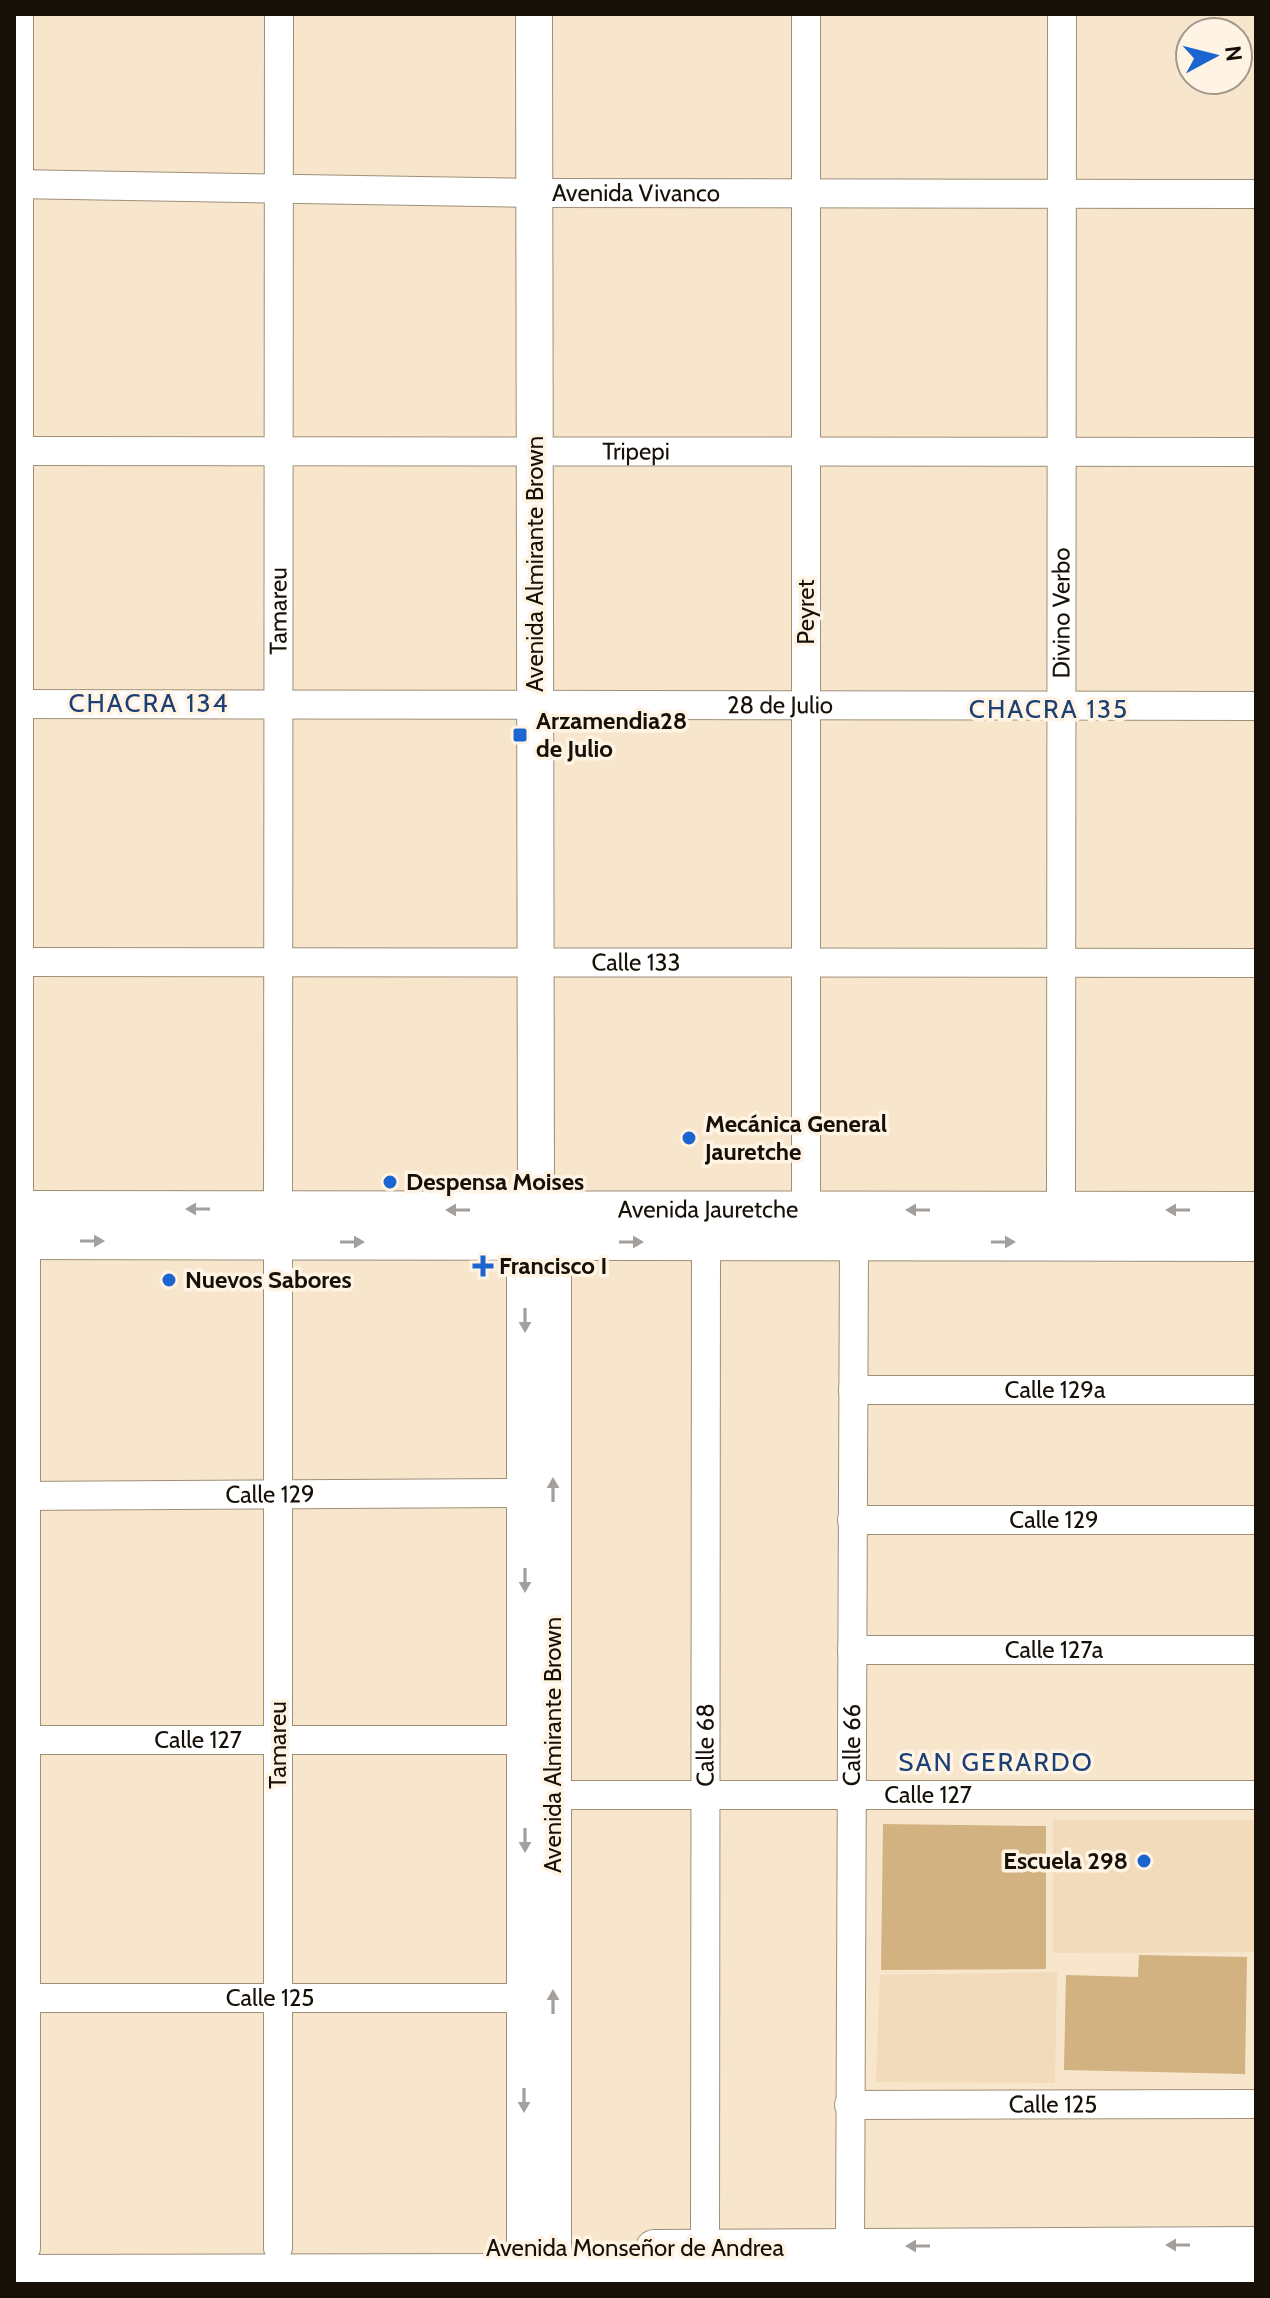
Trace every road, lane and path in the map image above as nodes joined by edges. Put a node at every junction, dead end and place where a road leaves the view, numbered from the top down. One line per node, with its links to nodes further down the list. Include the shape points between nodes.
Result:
1 (19, 14): 6 (street)
2 (279, 14): 7 (street, Tamareu)
3 (534, 14): 8 (main road, Avenida Almirante Brown)
4 (806, 14): 9 (street, Peyret)
5 (1062, 14): 10 (street, Divino Verbo)
6 (17, 184): 7 (street, Avenida Vivanco); 12 (street)
7 (279, 190): 8 (street, Avenida Vivanco); 13 (street, Tamareu)
8 (535, 193): 9 (street, Avenida Vivanco); 14 (main road, Avenida Almirante Brown)
9 (806, 193): 10 (street, Avenida Vivanco); 15 (street, Peyret)
10 (1062, 193): 11 (street, Avenida Vivanco); 16 (street, Divino Verbo)
11 (1256, 194)
12 (16, 451): 13 (street, Tripepi); 18 (street)
13 (277, 451): 14 (street, Tripepi); 19 (street, Tamareu)
14 (535, 452): 15 (street, Tripepi); 20 (main road, Avenida Almirante Brown)
15 (805, 452): 16 (street, Tripepi); 21 (street, Peyret)
16 (1061, 452): 17 (street, Tripepi); 22 (street, Divino Verbo)
17 (1256, 452)
18 (16, 704): 19 (street, 28 de Julio); 24 (street)
19 (279, 705): 20 (street, 28 de Julio); 25 (street, Tamareu)
20 (535, 705): 21 (street, 28 de Julio); 26 (main road, Avenida Almirante Brown)
21 (807, 705): 22 (street, 28 de Julio); 27 (street, Peyret)
22 (1061, 705): 23 (street, 28 de Julio); 28 (street, Divino Verbo)
23 (1256, 706)
24 (16, 962): 25 (street, Calle 133); 33 (street)
25 (279, 962): 26 (street, Calle 133); 34 (street, Tamareu)
26 (535, 962): 27 (street, Calle 133); 35 (main road, Avenida Almirante Brown)
27 (806, 963): 28 (street, Calle 133); 30 (street, Peyret)
28 (1061, 963): 29 (street, Calle 133); 32 (street, Divino Verbo)
29 (1256, 963)
30 (806, 1210): 32 (main road, Avenida Jauretche, one-way to 30); 35 (main road, Avenida Jauretche)
31 (1256, 1210): 32 (main road, Avenida Jauretche, one-way to 32)
32 (1061, 1211)
33 (18, 1225): 34 (main road, Avenida Jauretche); 43 (street)
34 (278, 1226): 35 (main road, Avenida Jauretche); 42 (street, Tamareu)
35 (538, 1231): 36 (main road, Avenida Jauretche, one-way to 36); 41 (main road, Avenida Almirante Brown, one-way to 41); 51 (main road, Avenida Almirante Brown, one-way to 35)
36 (706, 1242): 37 (main road, Avenida Jauretche); 52 (street, Calle 68)
37 (854, 1242): 38 (main road, Avenida Jauretche, one-way to 38); 39 (street, Calle 66)
38 (1256, 1243)
39 (853, 1390): 40 (street, Calle 129a); 44 (street, Calle 66)
40 (1256, 1390)
41 (525, 1493): 42 (street, Calle 129); 50 (main road, Avenida Almirante Brown, one-way to 50)
42 (278, 1495): 43 (street, Calle 129); 48 (street, Tamareu)
43 (20, 1496): 49 (street)
44 (852, 1520): 45 (street, Calle 129); 46 (street, Calle 66)
45 (1256, 1520)
46 (852, 1650): 47 (street, Calle 127a); 53 (street, Calle 66)
47 (1256, 1650)
48 (278, 1739): 49 (street, Calle 127); 50 (street, Calle 127); 56 (street, Tamareu)
49 (20, 1740): 55 (street)
50 (525, 1740): 57 (main road, Avenida Almirante Brown, one-way to 57)
51 (552, 1795): 52 (street, Calle 127); 65 (main road, Avenida Almirante Brown, one-way to 51)
52 (706, 1795): 53 (street, Calle 127); 61 (street, Calle 68)
53 (852, 1795): 54 (street, Calle 127); 59 (street, Calle 66)
54 (1256, 1795)
55 (20, 1998): 56 (street, Calle 125); 64 (street)
56 (278, 1998): 57 (street, Calle 125); 63 (street, Tamareu)
57 (525, 1998): 65 (main road, Avenida Almirante Brown, one-way to 65)
58 (1256, 2104): 59 (street, Calle 125)
59 (849, 2105): 62 (street, Calle 66)
60 (1256, 2245): 62 (main road, Avenida Monseñor de Andrea, one-way to 62)
61 (705, 2247): 62 (main road, Avenida Monseñor de Andrea); 65 (main road, Avenida Monseñor de Andrea)
62 (850, 2247)
63 (278, 2248): 64 (main road, Avenida Monseñor de Andrea); 65 (main road, Avenida Monseñor de Andrea)
64 (18, 2257): 67 (main road, Avenida Monseñor de Andrea)
65 (539, 2268): 66 (main road, Avenida Monseñor de Andrea); 67 (main road, Avenida Monseñor de Andrea)
66 (1256, 2276)
67 (243, 2278)

